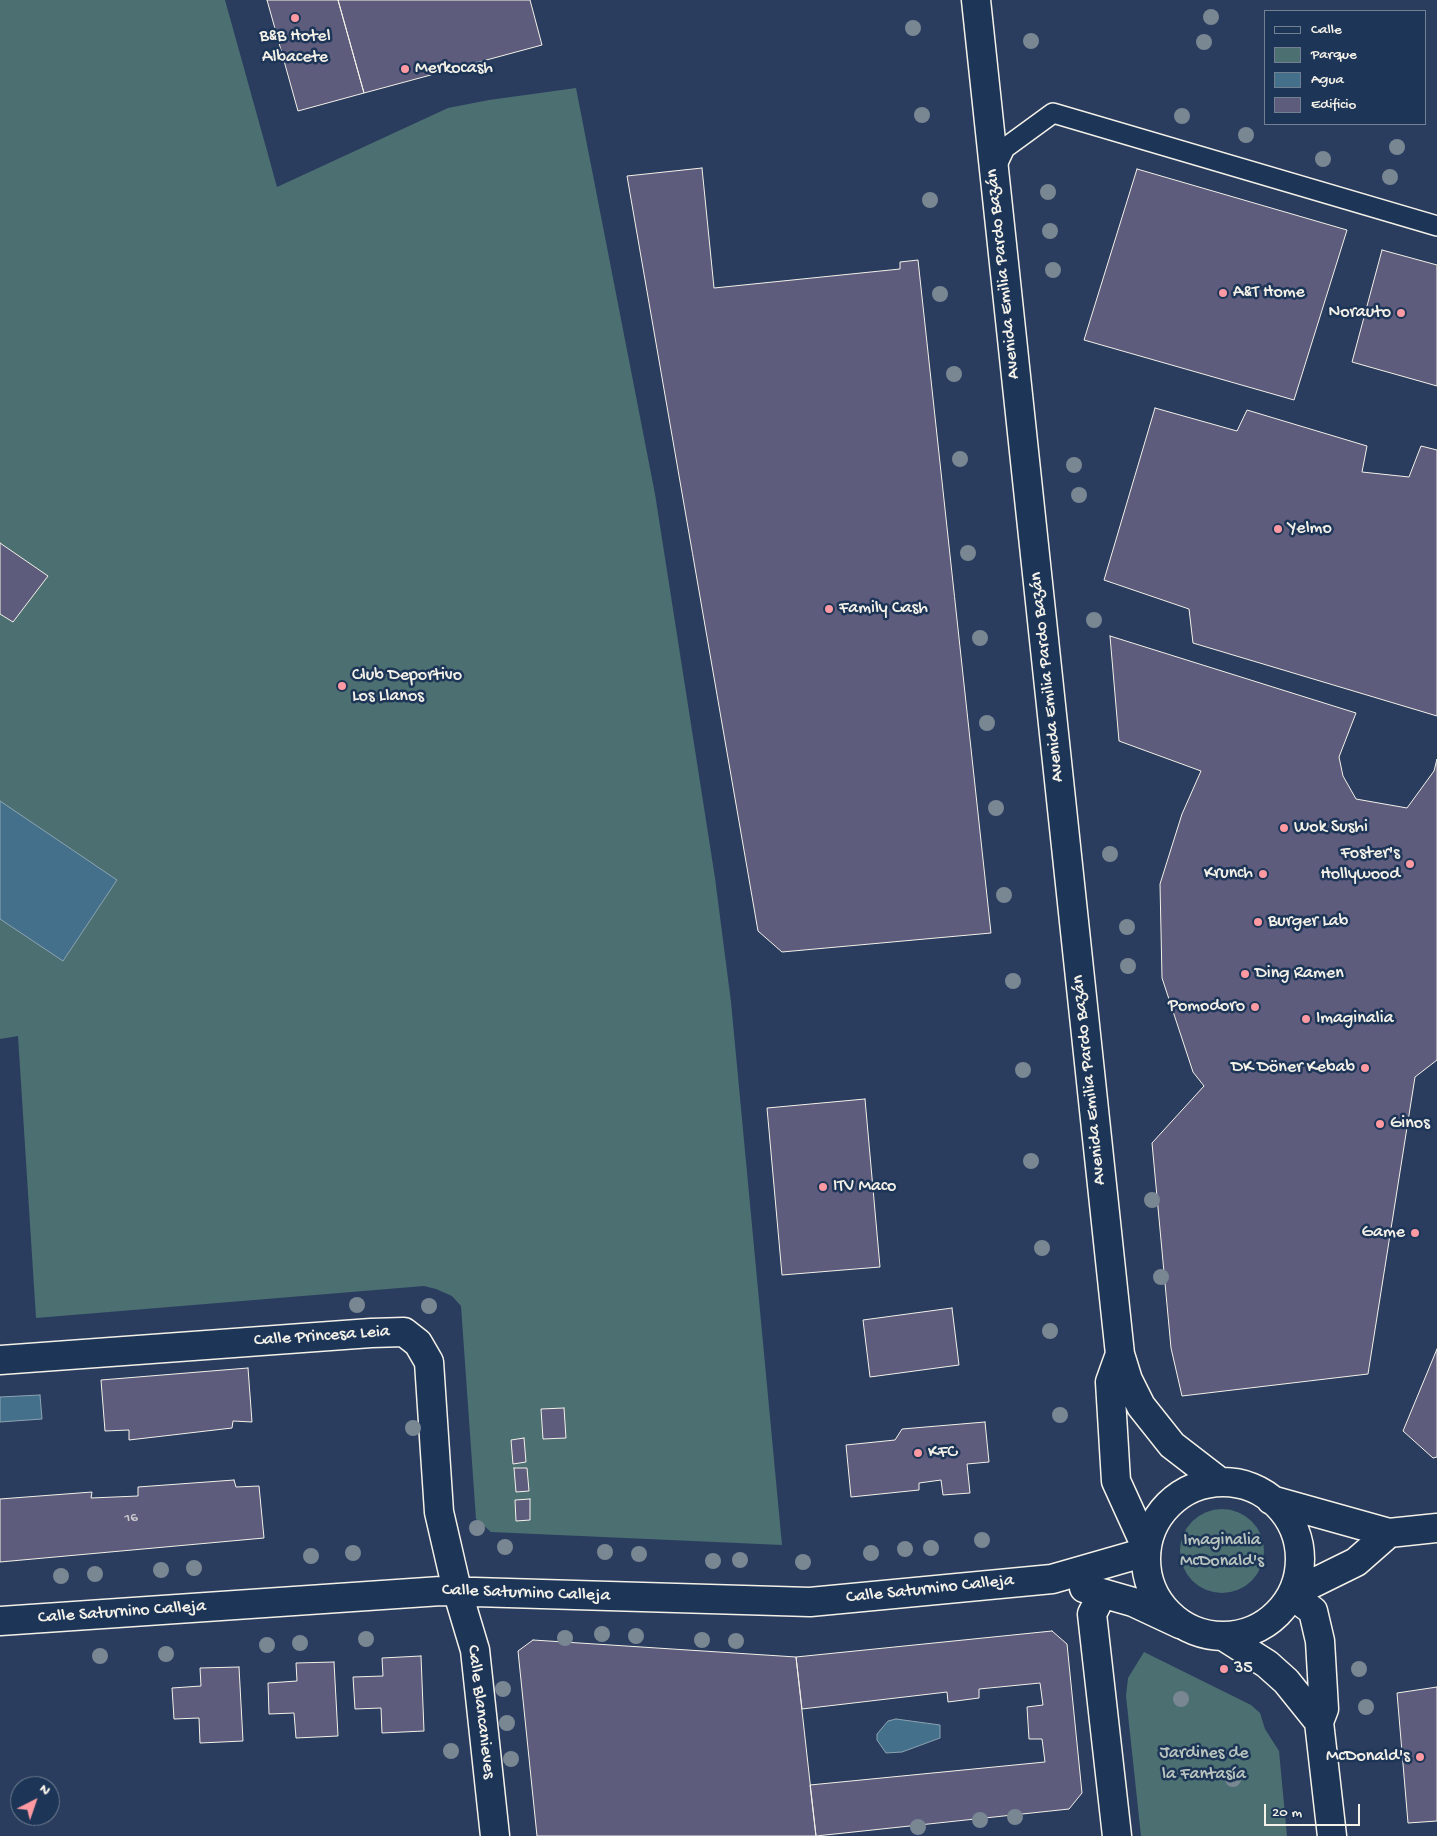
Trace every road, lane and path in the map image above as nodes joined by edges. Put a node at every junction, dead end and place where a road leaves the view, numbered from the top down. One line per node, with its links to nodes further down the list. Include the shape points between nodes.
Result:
1 (976, 0): 2 (street, Avenida Emilia Pardo Bazán)
2 (993, 172): 3 (lane, via 1004,148 1053,113); 4 (street, Avenida Emilia Pardo Bazán)
3 (1437, 226)
4 (1120, 1354): 6 (street, Avenida Emilia Pardo Bazán, via 1141,1406 1172,1445); 10 (street, Avenida Emilia Pardo Bazán, via 1110,1382 1116,1481)
5 (0, 1360): 12 (street, Calle Princesa Leia, via 404,1332 418,1343 429,1362 439,1512)
6 (1220, 1482): 7 (street, via 1256,1490); 10 (street, via 1200,1485 1165,1508 1153,1526)
7 (1271, 1500): 9 (street); 14 (street, via 1285,1515 1298,1545 1299,1572)
8 (1437, 1528): 9 (street)
9 (1389, 1533): 14 (street, via 1356,1562)
10 (1146, 1549): 11 (street, Calle Saturnino Calleja); 16 (street, via 1151,1589 1163,1608)
11 (1052, 1579): 12 (street, Calle Saturnino Calleja, via 810,1602); 13 (street, Calle Saturnino Calleja)
12 (457, 1590): 15 (street, Calle Saturnino Calleja); 19 (street, Calle Blancanieves, via 475,1650)
13 (1102, 1594): 16 (street, Calle Saturnino Calleja, via 1133,1602); 20 (street, via 1092,1614)
14 (1292, 1594): 17 (street, via 1266,1623 1246,1633); 18 (street, via 1313,1611 1320,1641 1324,1709)
15 (0, 1621)
16 (1180, 1624): 17 (street, via 1201,1633)
17 (1223, 1636): 18 (street, via 1267,1664 1286,1681)
18 (1319, 1722): 21 (street)
19 (495, 1836)
20 (1114, 1836)
21 (1332, 1836)

